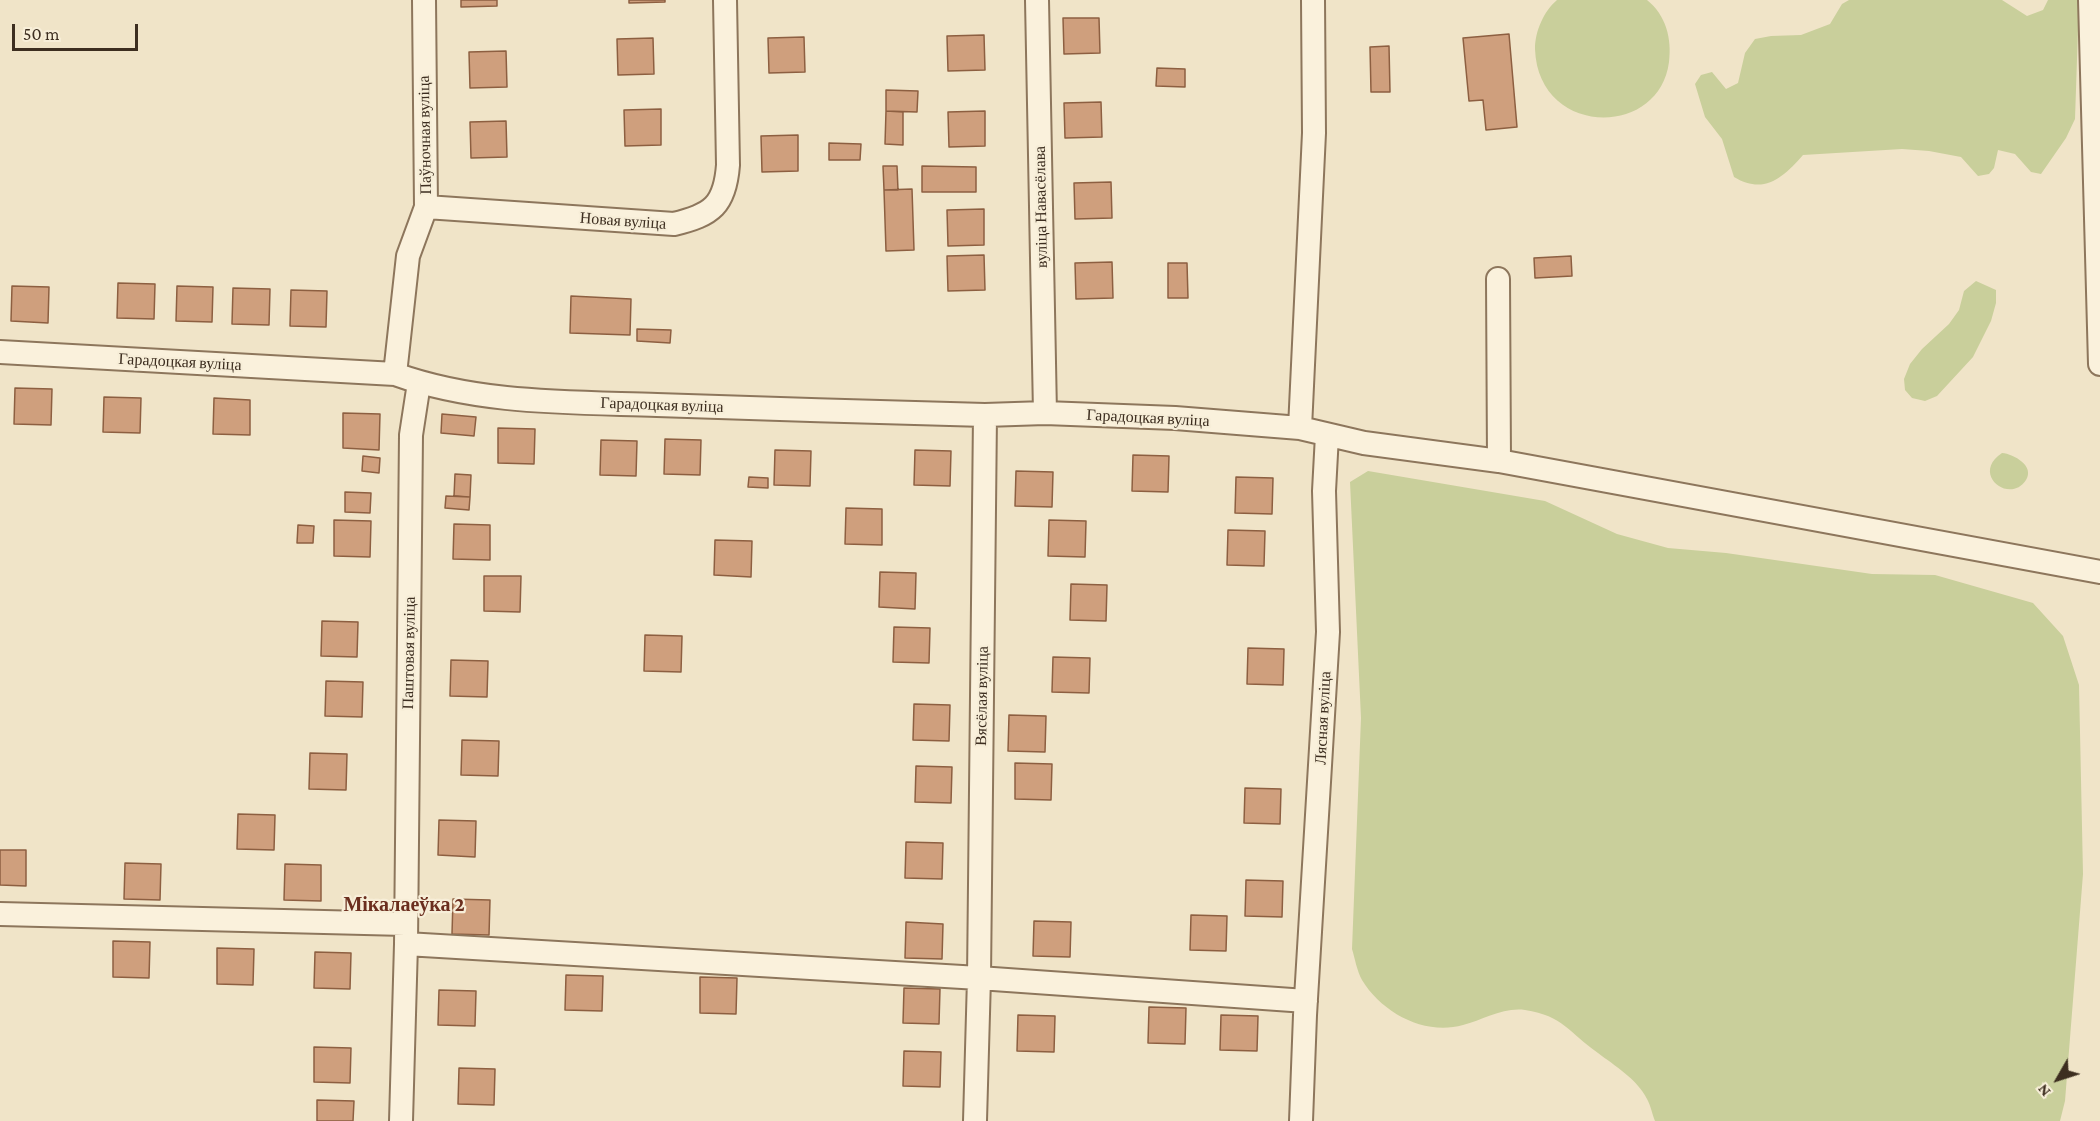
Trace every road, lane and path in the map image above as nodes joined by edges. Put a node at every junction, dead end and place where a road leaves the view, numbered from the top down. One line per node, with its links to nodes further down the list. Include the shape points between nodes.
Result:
1 (424, 0): 6 (street, Паўночная вуліца)
2 (725, 0): 6 (street, Новая вуліца, via 728,165 726,186 709,212 691,220 664,224)
3 (1037, 0): 12 (street, вуліца Навасёлава)
4 (1313, 0): 14 (street, via 1314,133)
5 (2090, 0): 9 (street)
6 (426, 207): 10 (street, Паўночная вуліца, via 408,256)
7 (1497, 279): 16 (street)
8 (0, 352): 10 (street, Гарадоцкая вуліца)
9 (2100, 364)
10 (394, 374): 11 (street, Гарадоцкая вуліца)
11 (419, 383): 13 (street, Гарадоцкая вуліца, via 542,401); 19 (street, Паштовая вуліца, via 411,435)
12 (1045, 413): 13 (street, Гарадоцкая вуліца); 14 (street, Гарадоцкая вуліца)
13 (985, 415): 20 (street, Вясёлая вуліца)
14 (1300, 428): 15 (street, Гарадоцкая вуліца)
15 (1327, 435): 16 (street, Гарадоцкая вуліца); 21 (street, Лясная вуліца, via 1324,491 1328,632)
16 (1498, 462): 17 (street, Гарадоцкая вуліца)
17 (2100, 572)
18 (0, 914): 19 (street)
19 (405, 934): 20 (street, via 664,960); 22 (street, Паштовая вуліца)
20 (979, 978): 21 (street); 23 (street, Вясёлая вуліца)
21 (1306, 1001): 24 (street, Лясная вуліца)
22 (401, 1121)
23 (975, 1121)
24 (1301, 1121)

